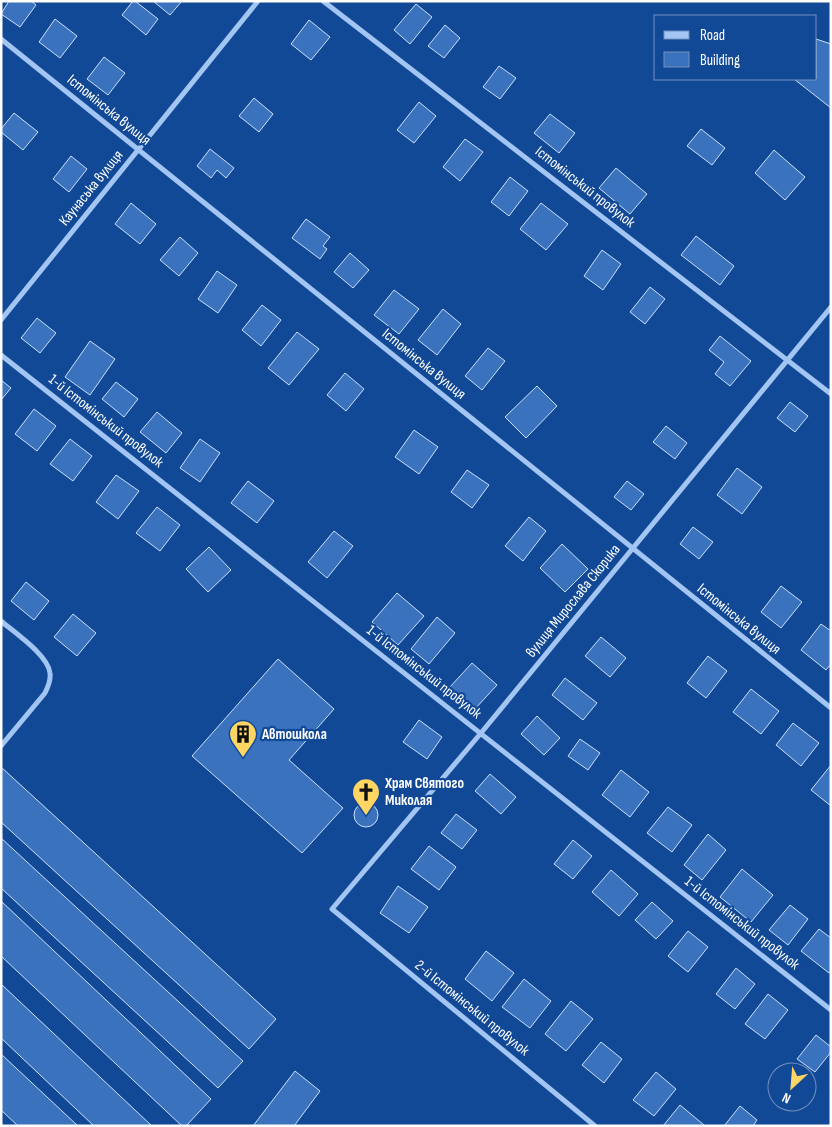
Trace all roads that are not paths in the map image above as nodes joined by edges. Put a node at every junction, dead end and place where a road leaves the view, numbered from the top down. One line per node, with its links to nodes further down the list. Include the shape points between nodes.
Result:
1 (258, 1): 4 (street, Каунаська вулиця)
2 (323, 1): 8 (street, Істомінський провулок)
3 (1, 39): 4 (street, Істомінська вулиця)
4 (138, 150): 6 (street, Каунаська вулиця); 10 (street, Істомінська вулиця)
5 (831, 307): 8 (street, вулиця Мирослава Скорика)
6 (1, 320)
7 (1, 355): 13 (street, 1-й Істомінський провулок)
8 (788, 360): 9 (street, Істомінський провулок); 10 (street, вулиця Мирослава Скорика)
9 (831, 394)
10 (632, 549): 12 (street, Істомінська вулиця); 13 (street, вулиця Мирослава Скорика)
11 (1, 621): 14 (street, via 39,654 50,674 45,693)
12 (831, 708)
13 (481, 733): 15 (street, вулиця Мирослава Скорика); 16 (street, 1-й Істомінський провулок)
14 (1, 746)
15 (332, 909): 17 (street, 2-й Істомінський провулок)
16 (831, 1010)
17 (595, 1126)

